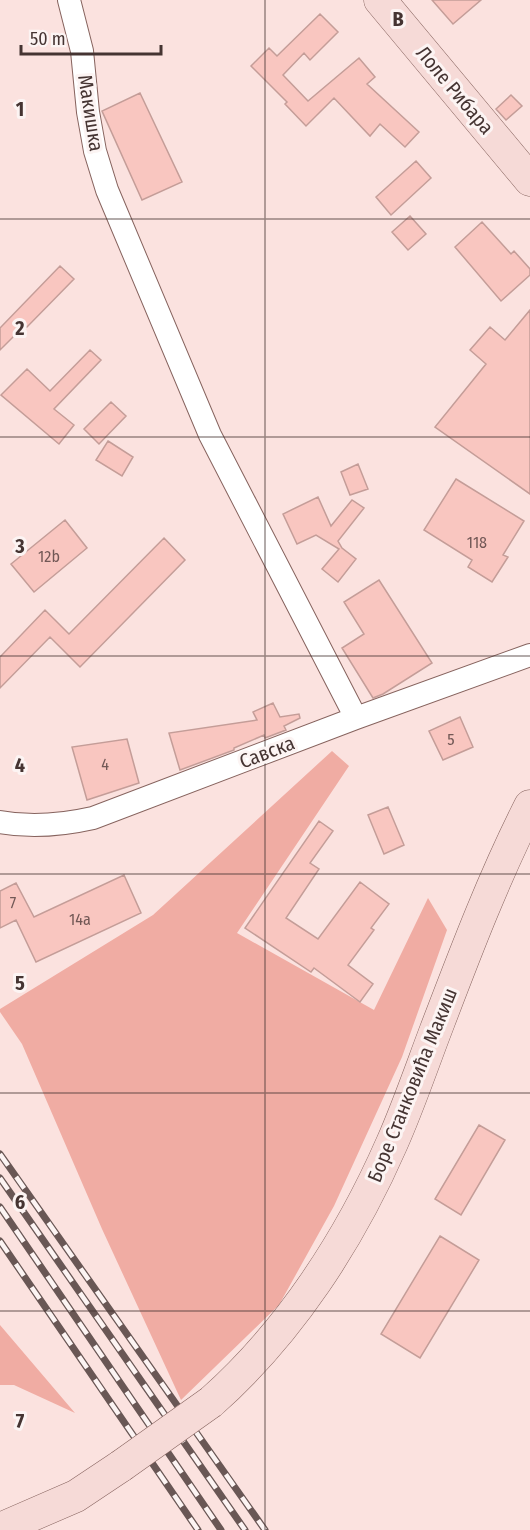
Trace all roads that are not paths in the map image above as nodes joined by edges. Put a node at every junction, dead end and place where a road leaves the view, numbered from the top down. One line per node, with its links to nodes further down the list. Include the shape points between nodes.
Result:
1 (69, 0): 5 (street, Макишка, via 82,51 95,151 107,190 210,435)
2 (380, 0): 3 (main road, Лоле Рибара)
3 (530, 180)
4 (528, 660): 5 (street, Савска)
5 (356, 717): 7 (street, Савска, via 93,818 24,826)
6 (530, 806): 8 (main road, Боре Станковића Макиш, bridge, via 493,884 392,1142 355,1217 302,1302 246,1369 211,1402 76,1496)
7 (0, 822)
8 (0, 1529)

